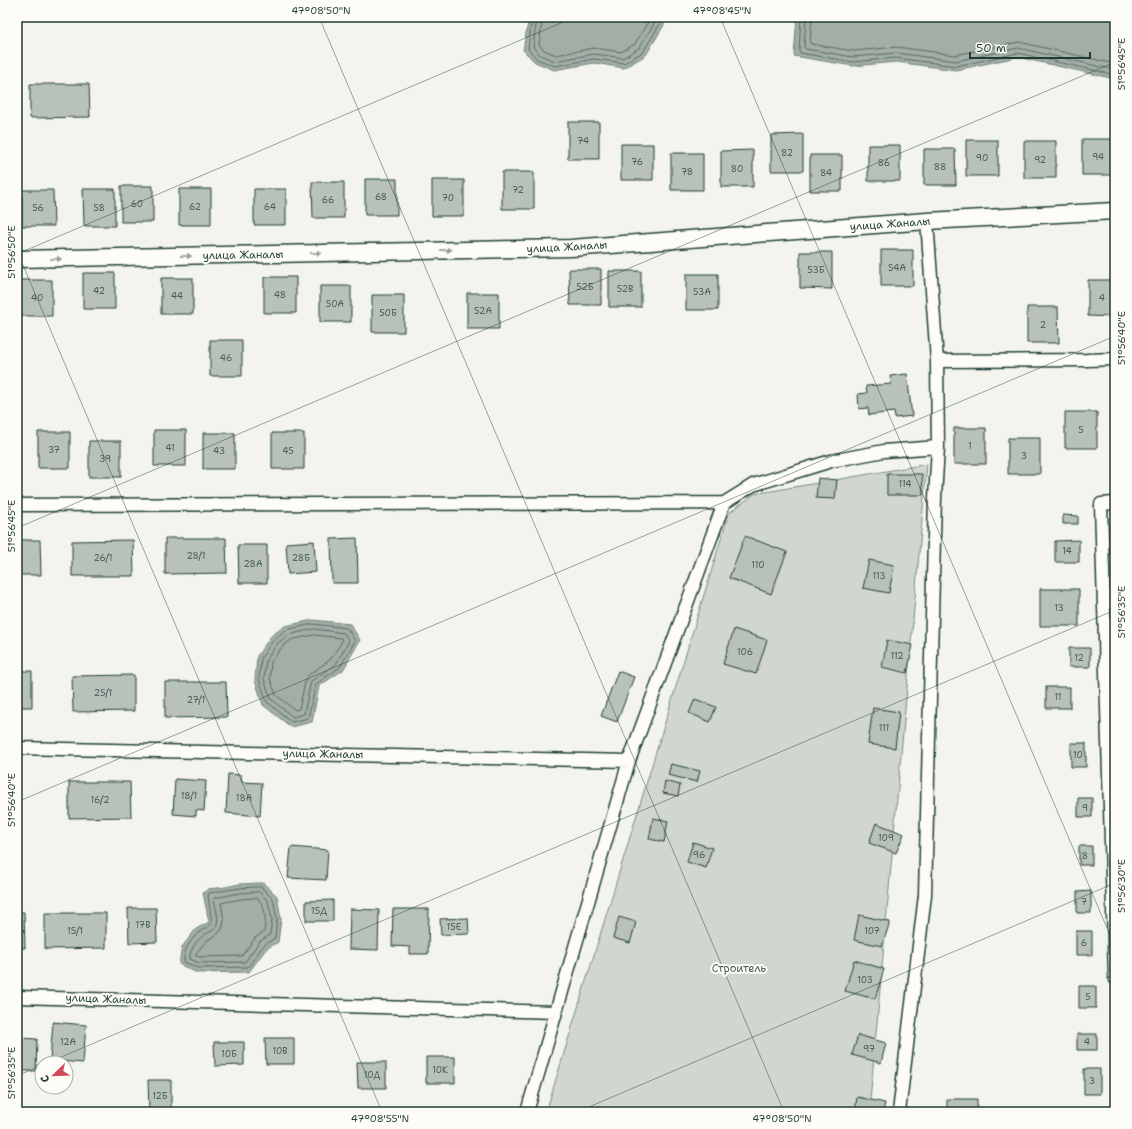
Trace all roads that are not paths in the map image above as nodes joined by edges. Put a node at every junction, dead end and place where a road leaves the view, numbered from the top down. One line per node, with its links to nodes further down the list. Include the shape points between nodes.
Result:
1 (1115, 211): 2 (street, улица Жаналы)
2 (927, 222): 3 (street, улица Жаналы, one-way to 2, via 571,248); 5 (street)
3 (17, 259)
4 (1115, 359): 5 (street)
5 (937, 361): 6 (street)
6 (938, 447): 7 (street, via 884,451 831,461 753,485); 16 (street, via 925,895)
7 (724, 502): 9 (street); 11 (street)
8 (1115, 503): 12 (street, via 1101,504)
9 (17, 505)
10 (17, 748): 11 (street, улица Жаналы)
11 (629, 761): 14 (street)
12 (1115, 978)
13 (17, 997): 14 (street, улица Жаналы)
14 (556, 1012): 15 (street)
15 (527, 1112)
16 (899, 1112)

